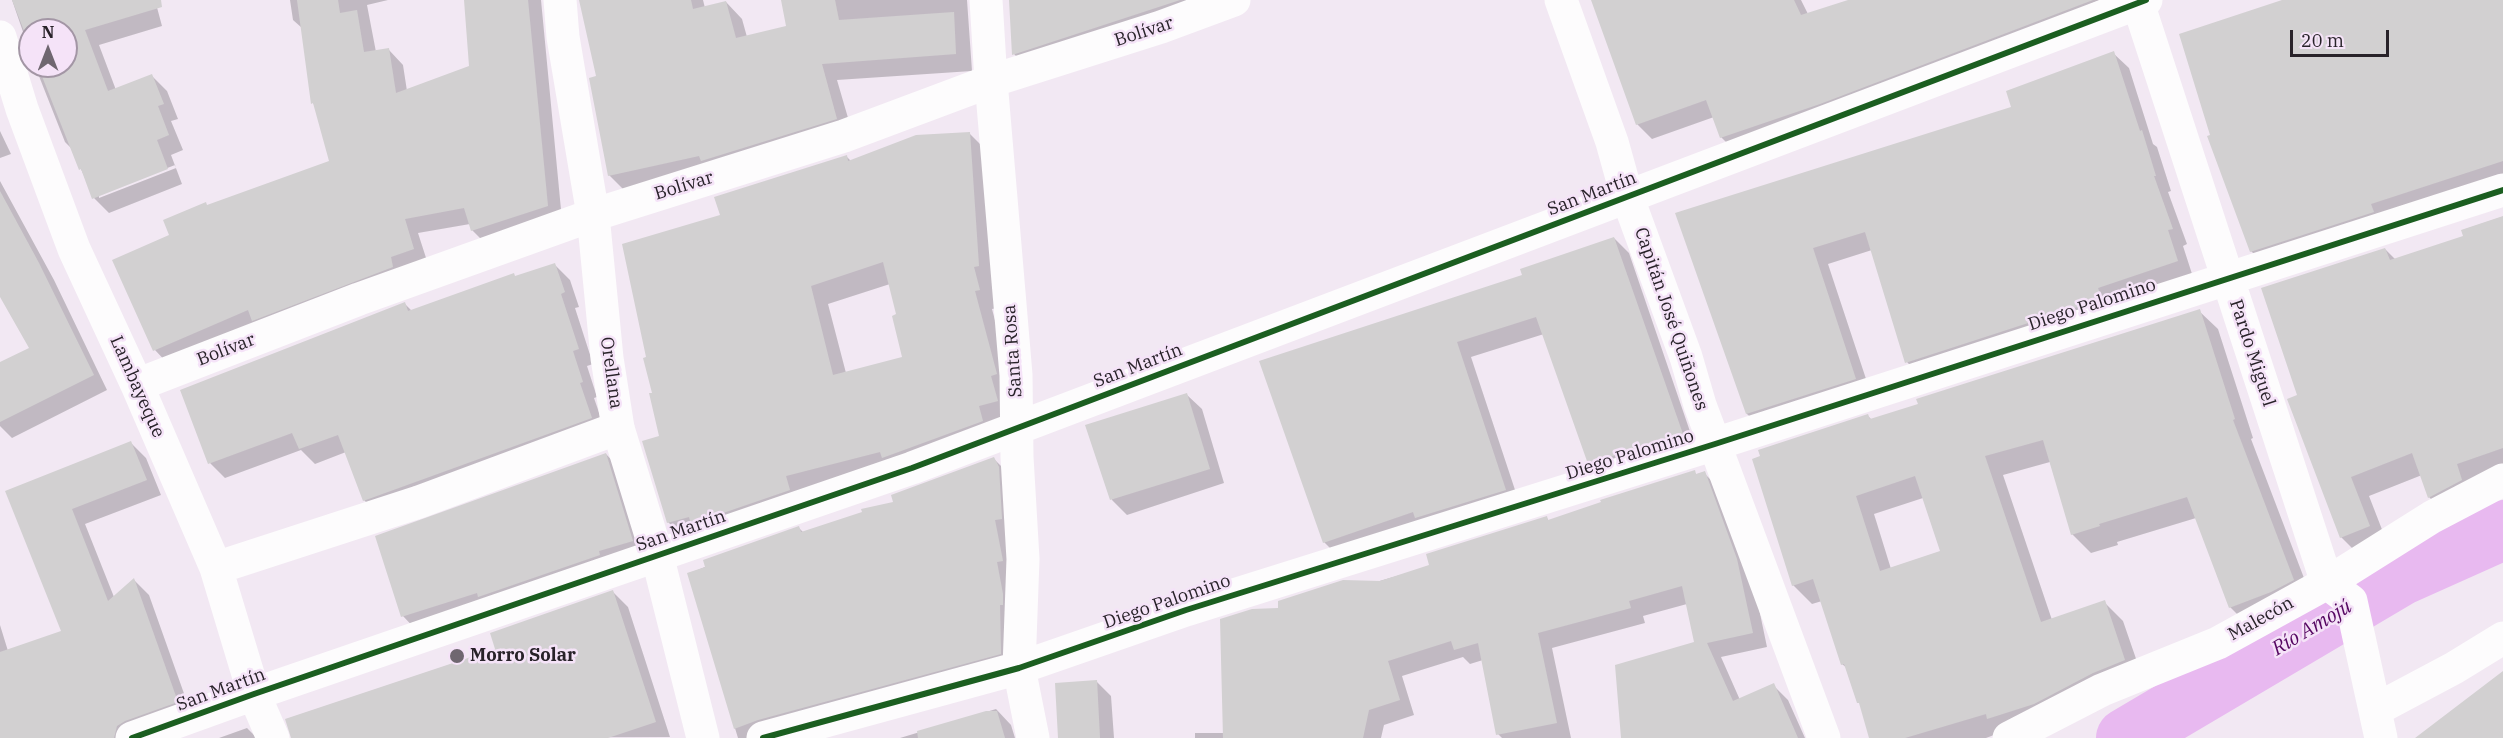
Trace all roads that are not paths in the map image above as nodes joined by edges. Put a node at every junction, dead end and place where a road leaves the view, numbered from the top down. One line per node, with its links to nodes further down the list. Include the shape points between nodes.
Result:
1 (560, 0): 10 (street, Orellana)
2 (986, 0): 7 (street, Santa Rosa)
3 (1234, 0): 7 (street, Bolívar)
4 (1561, 0): 9 (street, Capitán José Quiñones, via 1612,142)
5 (2140, 1): 9 (street, San Martín); 11 (street, Pardo Miguel)
6 (0, 37): 12 (street, Lambayeque, via 21,109 74,249)
7 (990, 81): 10 (street, Bolívar, via 844,136); 14 (street, Santa Rosa, via 1016,375)
8 (2503, 190): 11 (street, Diego Palomino)
9 (1627, 196): 14 (street, San Martín); 15 (street, Capitán José Quiñones)
10 (593, 215): 12 (street, Bolívar, via 359,299); 13 (street, Orellana)
11 (2228, 278): 15 (street, Diego Palomino); 19 (street, Pardo Miguel)
12 (137, 385): 18 (street, Lambayeque)
13 (618, 428): 17 (street, Orellana); 18 (street, via 419,502)
14 (1017, 428): 17 (street, San Martín); 21 (street, Santa Rosa, via 1023,559)
15 (1715, 444): 21 (street, Diego Palomino, via 1186,610); 29 (street, Capitán José Quiñones)
16 (2503, 480): 19 (street, Malecón, via 2432,517)
17 (657, 555): 22 (street, San Martín); 26 (street, Orellana)
18 (216, 568): 22 (street, Lambayeque)
19 (2339, 592): 23 (street, Pardo Miguel); 30 (street, Malecón, via 2102,690)
20 (2503, 638): 23 (street)
21 (1019, 668): 27 (street, Diego Palomino); 28 (street, Santa Rosa)
22 (254, 694): 24 (street, San Martín); 25 (street, Lambayeque)
23 (2376, 715)
24 (132, 738)
25 (273, 738)
26 (702, 738)
27 (763, 738)
28 (1033, 738)
29 (1824, 738)
30 (2009, 738)

